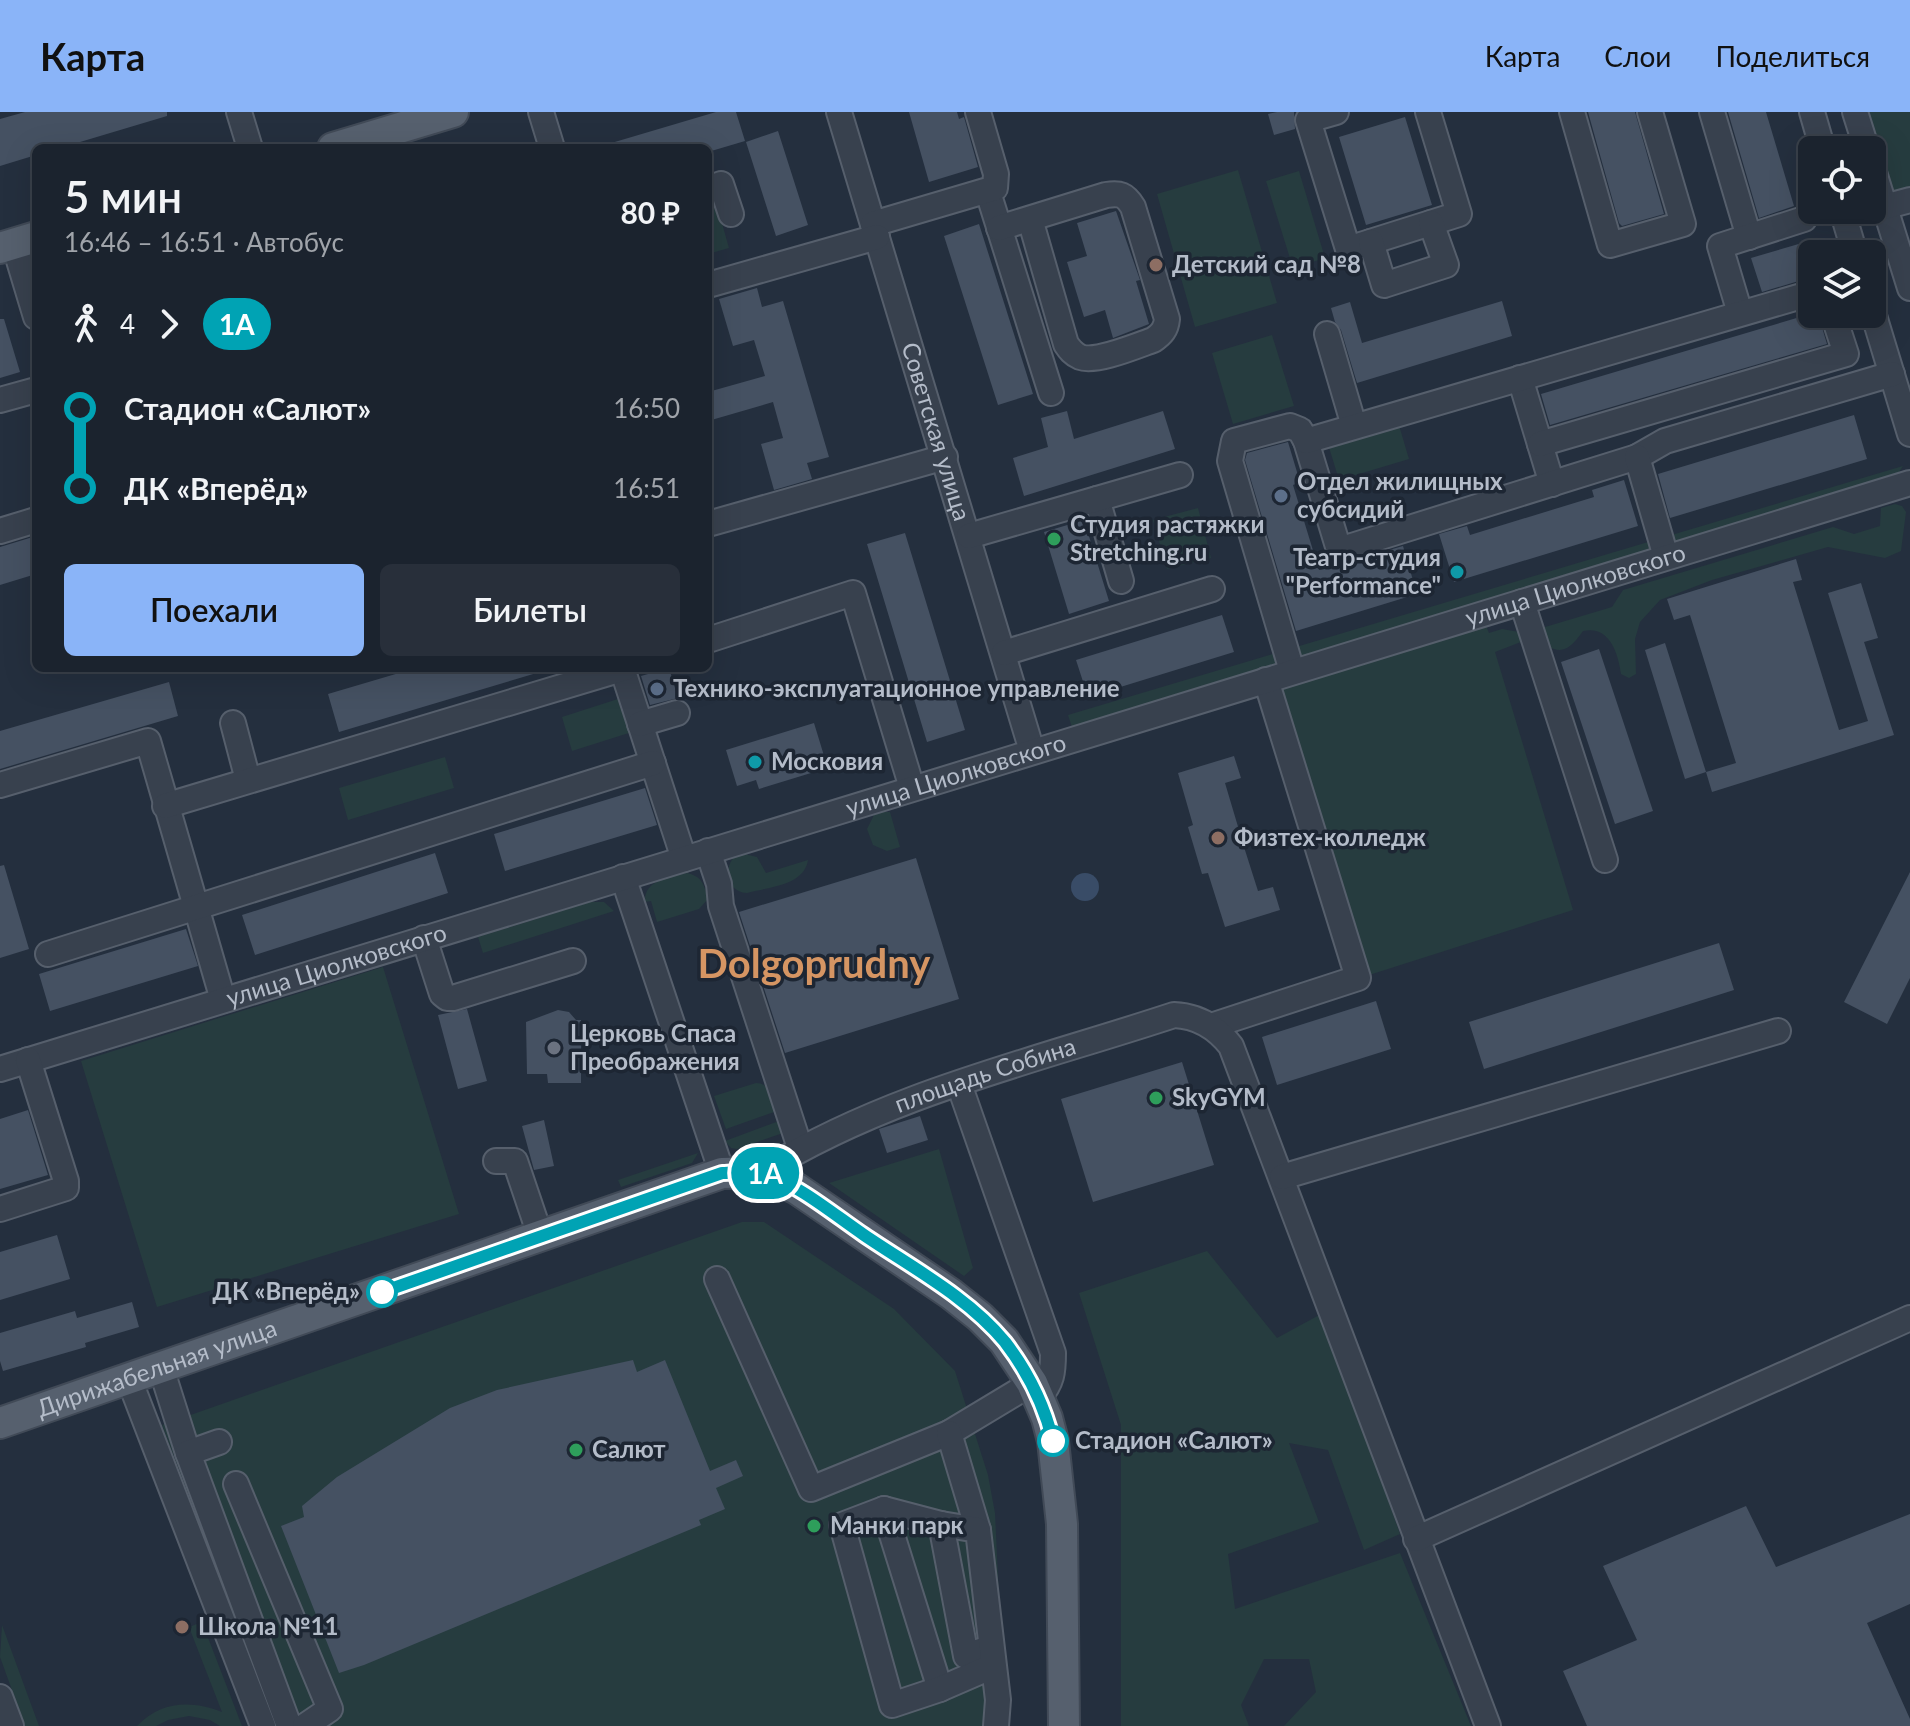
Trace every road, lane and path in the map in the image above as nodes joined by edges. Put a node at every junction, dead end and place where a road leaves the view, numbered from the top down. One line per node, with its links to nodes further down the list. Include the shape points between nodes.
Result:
1 (239, 112): 16 (street)
2 (453, 112): 17 (main road)
3 (541, 112): 18 (street)
4 (839, 112): 29 (street, Советская улица)
5 (978, 112): 20 (street, via 996,174 995,188)
6 (1336, 112): 13 (street)
7 (1428, 112): 27 (street, via 1459,214)
8 (1572, 112): 9 (street, via 1610,245 1683,224)
9 (1650, 112)
10 (1712, 112): 30 (street)
11 (1812, 112): 14 (street)
12 (1855, 112): 15 (street)
13 (1306, 116): 31 (street, via 1348,249)
14 (1819, 136)
15 (1863, 136)
16 (249, 144)
17 (346, 144)
18 (551, 144)
19 (712, 187): 24 (street, via 721,184)
20 (988, 192): 28 (street); 29 (street)
21 (1910, 200): 22 (street)
22 (1886, 206)
23 (1886, 213): 34 (street)
24 (731, 214)
25 (1030, 219): 25 (street, via 1106,195 1126,196 1167,319 1161,335 1096,358 1073,354); 28 (street)
26 (1798, 221): 30 (street)
27 (1431, 223): 31 (street); 31 (street, via 1446,265 1384,285)
28 (999, 228): 44 (street)
29 (875, 231): 33 (street); 50 (street, Советская улица)
30 (1749, 237): 37 (street, via 1720,246)
31 (1371, 242)
32 (17, 243): 36 (street)
33 (712, 284)
34 (1910, 288)
35 (1798, 297): 37 (street)
36 (32, 301)
37 (1740, 313): 42 (street)
38 (1838, 328): 49 (street, via 1846,354)
39 (1878, 328): 41 (street)
40 (1327, 334): 46 (street)
41 (1892, 374): 47 (street); 51 (street, via 1665,441)
42 (1520, 378): 46 (street); 49 (street)
43 (32, 391): 45 (street)
44 (1051, 393)
45 (0, 400)
46 (1354, 426): 48 (street)
47 (1910, 434)
48 (1306, 441): 54 (street, via 1339,550); 66 (street, via 1290,426 1234,441 1230,461)
49 (1540, 444): 54 (street)
50 (945, 457): 57 (street); 59 (street, Советская улица)
51 (1637, 457): 54 (street); 60 (street)
52 (1180, 475): 55 (street)
53 (1910, 483): 60 (street, улица Циолковского)
54 (1552, 484)
55 (1097, 499): 59 (street); 61 (street)
56 (32, 521): 58 (street)
57 (712, 523)
58 (0, 531)
59 (969, 536): 65 (street, Советская улица)
60 (1666, 557): 63 (street, улица Циолковского)
61 (1121, 581)
62 (1212, 589): 65 (street)
63 (1522, 602): 66 (street, улица Циолковского); 81 (street)
64 (712, 639): 77 (street, via 853,593)
65 (1004, 653): 73 (street, Советская улица)
66 (1292, 671): 69 (street, улица Циолковского)
67 (610, 672): 75 (street)
68 (624, 672): 72 (street)
69 (1266, 680): 73 (street, улица Циолковского); 88 (street, via 1358,978)
70 (677, 713): 72 (street)
71 (233, 723): 75 (street)
72 (640, 724): 74 (street)
73 (1032, 751): 77 (street, улица Циолковского)
74 (653, 763): 80 (street); 83 (street)
75 (248, 780): 78 (street)
76 (0, 785): 78 (street, via 148,741)
77 (912, 788): 79 (street, улица Циолковского)
78 (165, 806): 83 (street)
79 (708, 851): 80 (street, улица Циолковского); 93 (street)
80 (684, 859): 82 (street, улица Циолковского)
81 (1605, 860)
82 (623, 877): 84 (street, улица Циолковского); 96 (street)
83 (195, 908): 85 (street); 87 (street)
84 (424, 938): 86 (street, via 447,998); 87 (street, улица Циолковского)
85 (48, 954)
86 (573, 961)
87 (223, 1000): 90 (street, улица Циолковского)
88 (1211, 1026): 92 (street, площадь Собина, via 1174,1015); 97 (street, via 1231,1046)
89 (1778, 1031): 97 (street)
90 (28, 1060): 91 (street, улица Циолковского); 98 (street, via 66,1188)
91 (0, 1069)
92 (959, 1084): 93 (street, площадь Собина, via 870,1114); 104 (street, via 1053,1353 1049,1387)
93 (800, 1148): 95 (street)
94 (496, 1161): 99 (street, via 515,1161)
95 (762, 1172): 96 (main road, Дирижабельная улица); 104 (main road, via 797,1189 961,1302 1004,1341)
96 (722, 1173): 99 (main road, Дирижабельная улица)
97 (1282, 1177): 113 (street)
98 (0, 1209)
99 (541, 1238): 102 (main road, Дирижабельная улица)
100 (717, 1279): 106 (street, via 811,1489)
101 (1910, 1318): 113 (street)
102 (161, 1368): 103 (main road, Дирижабельная улица); 108 (street)
103 (129, 1379): 105 (main road, Дирижабельная улица); 118 (street)
104 (1035, 1390): 106 (street); 122 (main road, via 1054,1449 1062,1524)
105 (0, 1423)
106 (949, 1433): 112 (street)
107 (219, 1442): 108 (street)
108 (188, 1453): 119 (street)
109 (236, 1484): 120 (street, via 330,1709)
110 (884, 1509): 111 (street); 115 (street); 115 (street, via 842,1525 892,1705)
111 (941, 1524): 112 (street); 114 (street, via 966,1656)
112 (978, 1530): 114 (street)
113 (1416, 1539): 123 (street)
114 (992, 1657): 115 (street); 121 (street)
115 (940, 1689)
116 (0, 1697): 117 (street)
117 (11, 1726)
118 (263, 1726)
119 (289, 1726)
120 (305, 1726)
121 (996, 1726)
122 (1064, 1726)
123 (1488, 1726)

